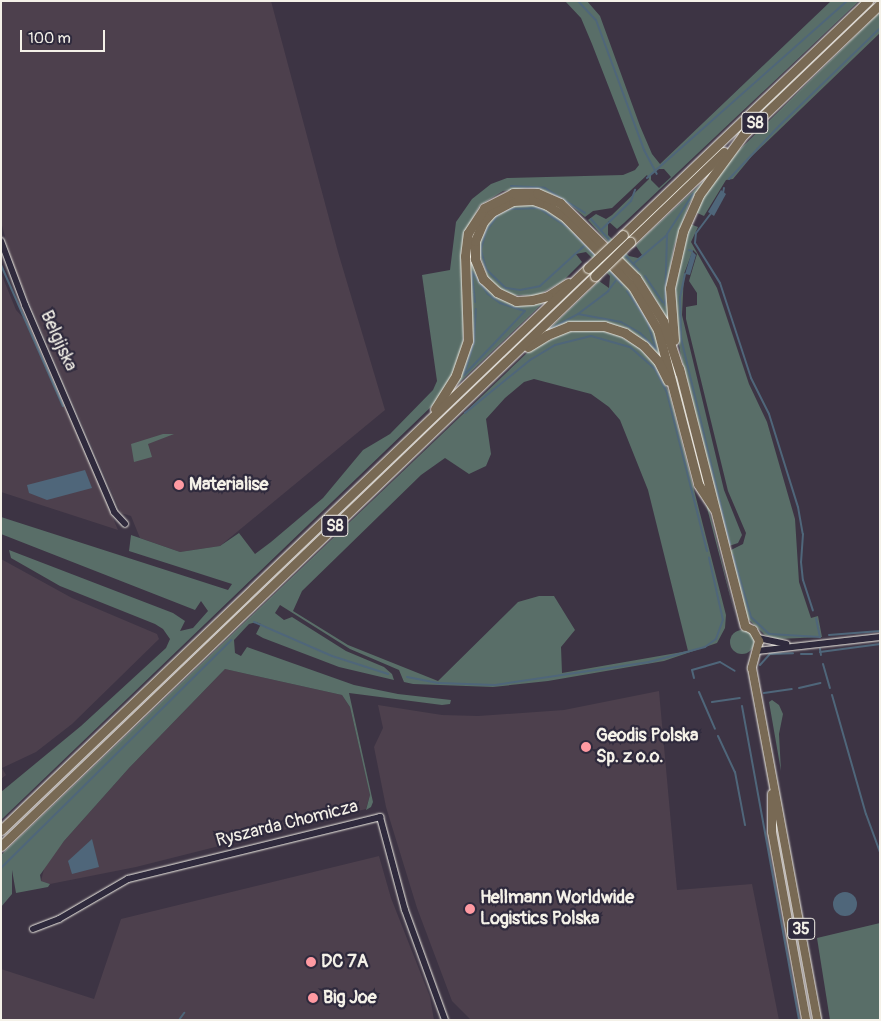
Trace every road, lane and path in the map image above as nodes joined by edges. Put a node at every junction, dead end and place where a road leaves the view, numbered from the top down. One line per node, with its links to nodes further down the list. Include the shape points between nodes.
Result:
1 (868, 1): 5 (highway, S8, bridge)
2 (880, 4): 3 (highway, S8)
3 (746, 131): 6 (highway, via 691,208 676,252 670,310); 7 (highway, S8, bridge)
4 (1, 241): 11 (street, Belgijska, via 114,512)
5 (588, 268): 8 (highway, via 548,296 524,301 509,299 490,287 479,273 474,253 476,235 492,212 513,201 540,202 566,218 623,276 646,306 663,342); 9 (highway, S8)
6 (680, 373): 9 (highway, via 663,321 636,278 560,203 537,193 514,193 489,204 472,224 465,256 468,341 453,382); 10 (highway)
7 (464, 403): 8 (highway, via 536,341 563,328 592,325 625,333 651,353 666,375); 19 (highway, S8)
8 (678, 408): 10 (highway, via 698,484)
9 (418, 431): 18 (highway, S8)
10 (714, 509): 12 (highway)
11 (125, 524)
12 (745, 626): 14 (main road)
13 (880, 637): 15 (street)
14 (758, 638): 15 (street); 16 (main road, 35)
15 (790, 645): 16 (street)
16 (757, 651): 17 (main road, 35, via 752,668)
17 (772, 774): 22 (main road, 35, via 772,832); 23 (main road, 35)
18 (1, 830)
19 (1, 846)
20 (33, 929): 21 (street, Ryszarda Chomicza, via 64,916 128,880 380,817 405,910)
21 (444, 1020)
22 (806, 1020)
23 (818, 1020)

